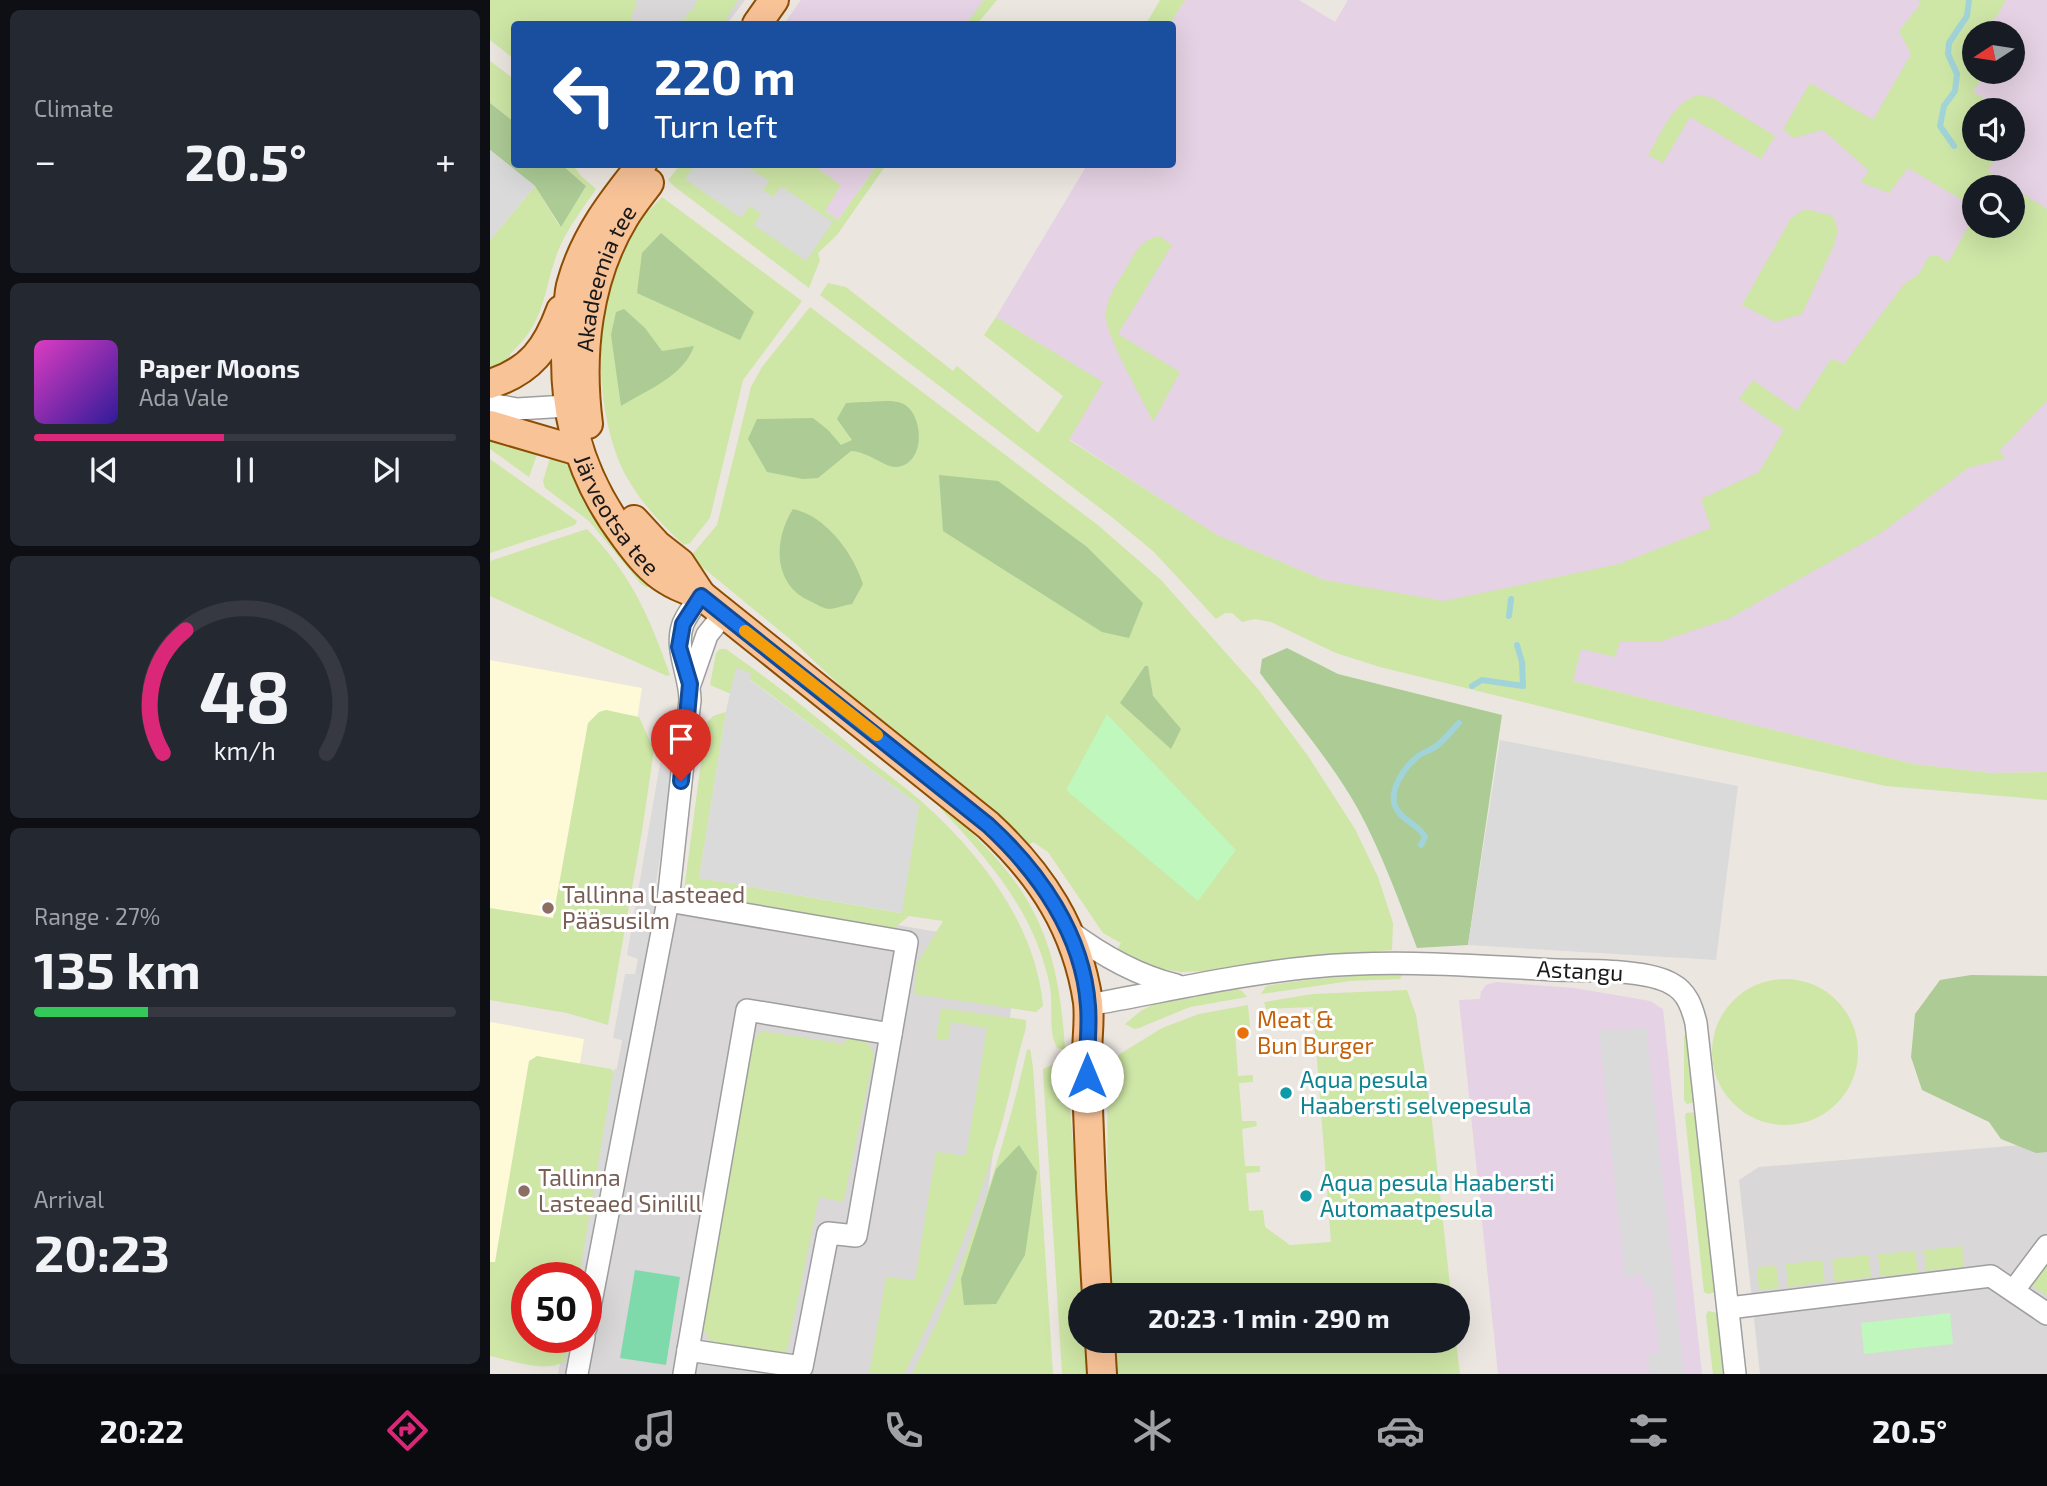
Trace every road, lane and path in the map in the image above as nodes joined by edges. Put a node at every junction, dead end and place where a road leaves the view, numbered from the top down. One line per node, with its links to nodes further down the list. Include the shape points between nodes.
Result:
1 (639, 168): 3 (main road, Akadeemia tee, via 607,206)
2 (658, 168): 6 (main road, Akadeemia tee, via 624,217 594,288)
3 (571, 284): 4 (main road, via 542,351 514,374); 6 (main road, Akadeemia tee, via 565,362)
4 (490, 384)
5 (490, 404): 6 (street, via 517,409)
6 (577, 405): 8 (main road, Järveotsa tee); 9 (main road, Järveotsa tee, via 615,495 642,531 680,563)
7 (490, 425): 8 (main road)
8 (579, 451): 9 (main road, Järveotsa tee, via 595,491 637,552 666,580)
9 (701, 596): 10 (main road, Järveotsa tee); 11 (street, via 683,624 679,647)
10 (724, 614): 11 (street, via 707,635); 13 (main road, Järveotsa tee, via 997,834 1037,876)
11 (690, 684): 12 (street)
12 (668, 901): 16 (street, via 906,942); 18 (street)
13 (1068, 930): 14 (street, via 1093,949 1149,978); 15 (main road, Järveotsa tee)
14 (1185, 987): 15 (street, Astangu); 21 (street, Astangu, via 1312,967 1409,962 1642,975 1675,985 1686,996 1696,1023)
15 (1088, 1005): 19 (main road, Järveotsa tee, via 1086,1056)
16 (891, 1034): 23 (street, via 856,1236 828,1233 802,1367); 23 (street, via 747,1010)
17 (2047, 1246): 20 (street)
18 (599, 1262)
19 (1096, 1283)
20 (2014, 1290): 21 (street, via 1991,1276); 22 (street)
21 (1729, 1308): 29 (street, Astangu)
22 (2047, 1314)
23 (688, 1350): 27 (street)
24 (581, 1353): 26 (street)
25 (1101, 1353): 28 (main road)
26 (577, 1374)
27 (684, 1374)
28 (1102, 1374)
29 (1735, 1374)

